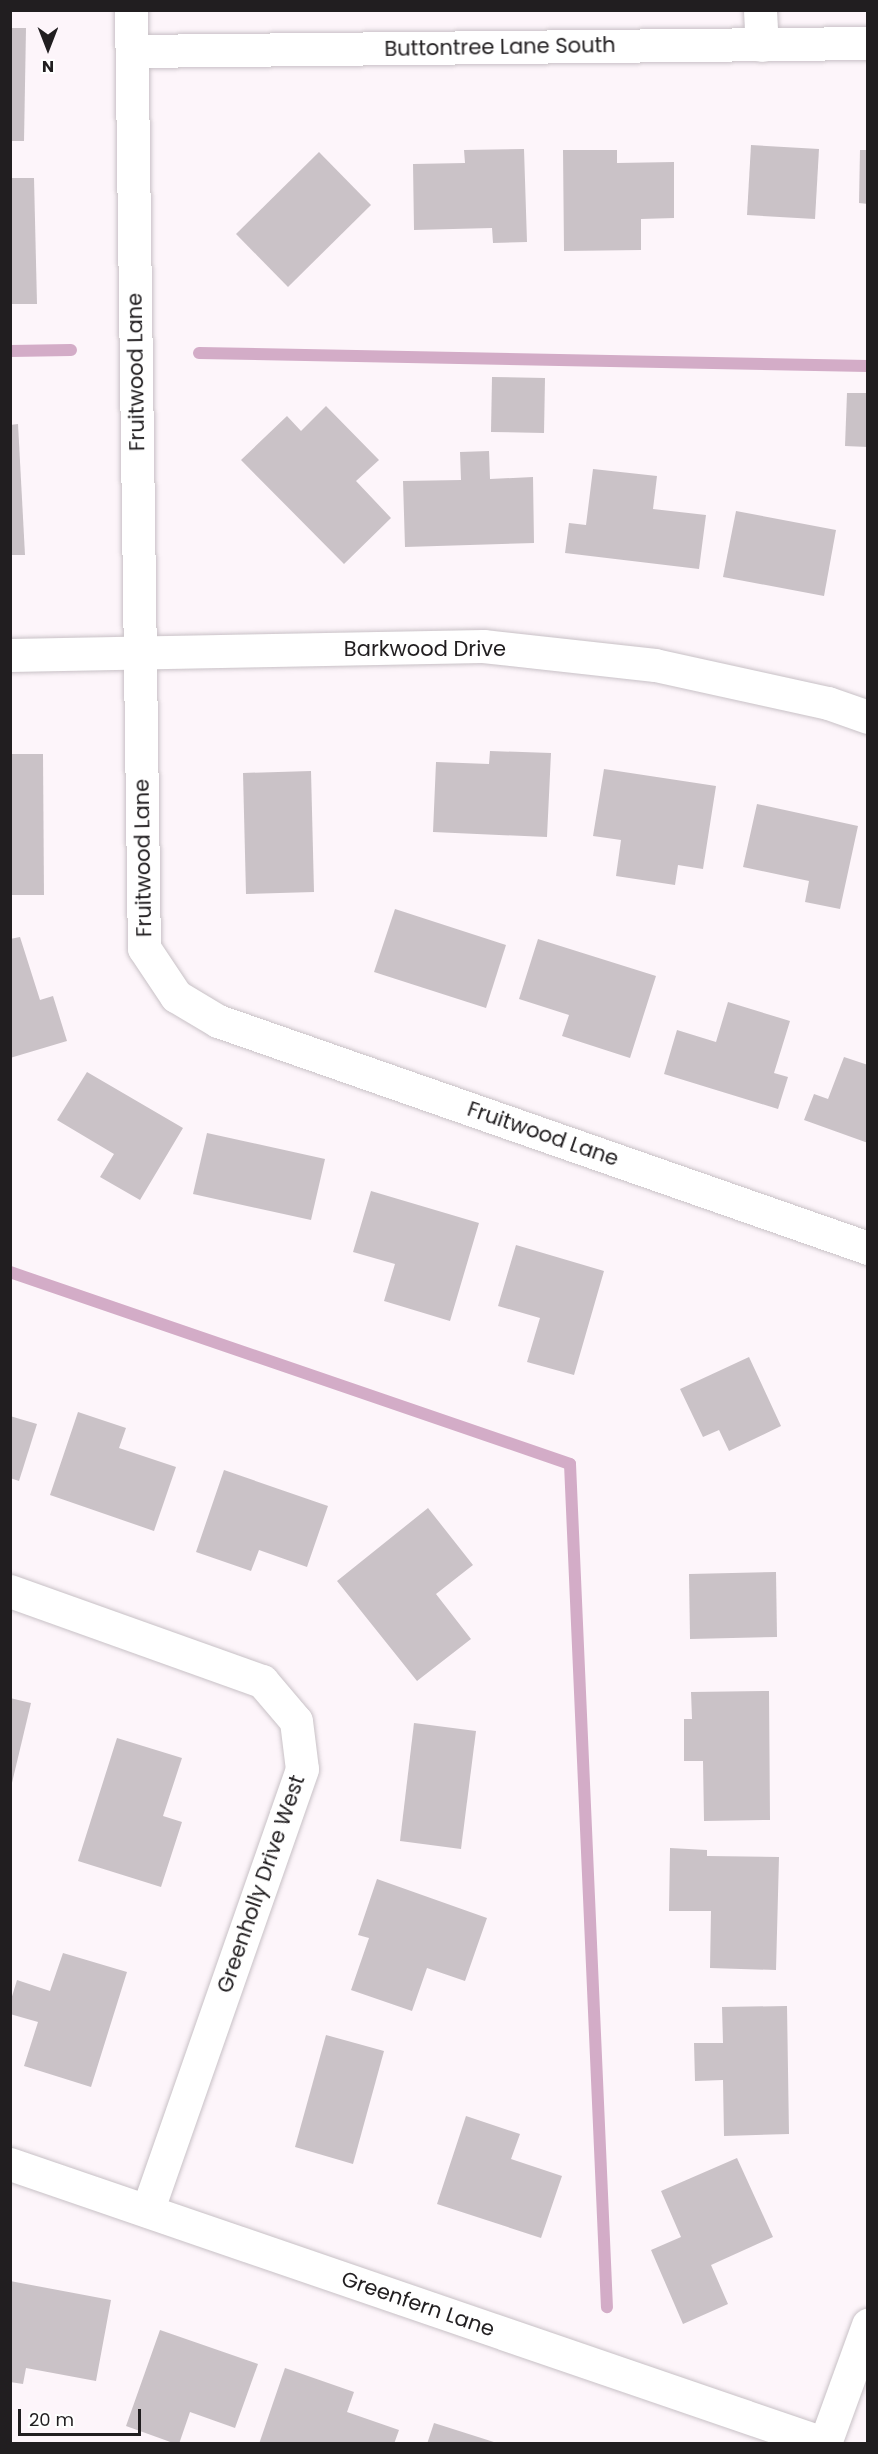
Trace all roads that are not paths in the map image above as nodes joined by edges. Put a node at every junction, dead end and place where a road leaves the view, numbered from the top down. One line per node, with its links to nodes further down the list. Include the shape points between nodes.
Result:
1 (131, 10): 5 (street, Fruitwood Lane)
2 (760, 10): 4 (street)
3 (867, 43): 4 (street, Buttontree Lane South)
4 (762, 45): 5 (street, Buttontree Lane South)
5 (132, 51): 6 (street, Fruitwood Lane)
6 (140, 653): 7 (street, Barkwood Drive); 8 (street, Barkwood Drive, via 483,646 655,665 828,703); 9 (street, Fruitwood Lane, via 144,948 176,996 218,1021)
7 (10, 655)
8 (867, 717)
9 (867, 1248)
10 (10, 1591): 12 (street, Greenholly Drive West, via 262,1681 296,1721 302,1769)
11 (10, 2164): 12 (street, Greenfern Lane)
12 (147, 2211): 14 (street, Greenfern Lane)
13 (867, 2325): 14 (street)
14 (826, 2443)

